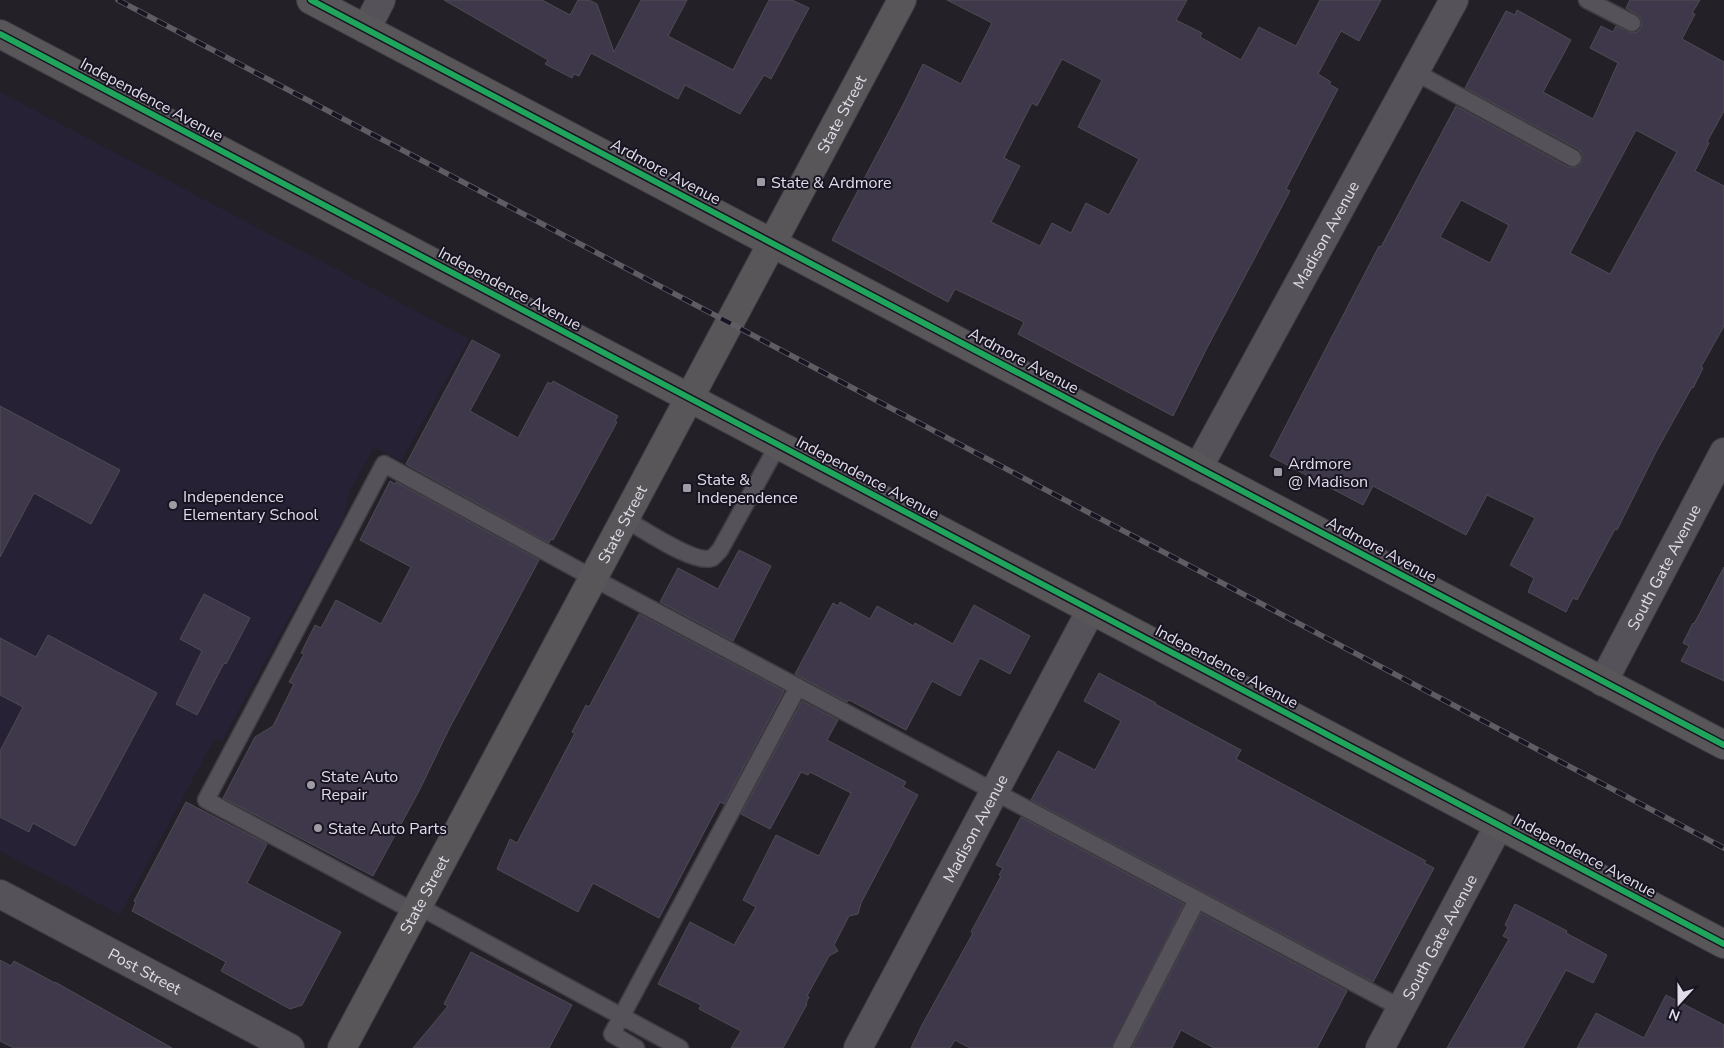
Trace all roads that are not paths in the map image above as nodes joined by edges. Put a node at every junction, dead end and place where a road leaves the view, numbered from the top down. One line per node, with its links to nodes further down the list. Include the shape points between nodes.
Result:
1 (311, 0): 7 (street, Ardmore Avenue)
2 (380, 0): 7 (street)
3 (902, 0): 11 (street, State Street)
4 (1454, 0): 9 (street, Madison Avenue)
5 (1587, 0): 6 (lane)
6 (1632, 24)
7 (366, 29): 11 (street, Ardmore Avenue)
8 (0, 34): 12 (street, Independence Avenue)
9 (1415, 72): 10 (lane); 15 (street, Madison Avenue)
10 (1573, 158)
11 (772, 243): 12 (street, State Street); 15 (street, Ardmore Avenue)
12 (689, 398): 13 (street, Independence Avenue); 16 (street, State Street)
13 (778, 445): 16 (lane, via 720,550 712,558 699,559 683,553); 18 (street, Independence Avenue)
14 (1724, 452): 19 (street, South Gate Avenue)
15 (1198, 468): 19 (street, Ardmore Avenue)
16 (625, 519): 17 (street, State Street)
17 (593, 578): 20 (lane); 26 (street, State Street); 26 (lane, via 384,464 206,800)
18 (1091, 610): 22 (street, Madison Avenue); 23 (street, Independence Avenue)
19 (1603, 682): 21 (street, Ardmore Avenue)
20 (798, 687): 22 (lane); 29 (lane)
21 (1724, 745)
22 (994, 792): 25 (lane); 34 (street, Madison Avenue)
23 (1499, 825): 27 (street, Independence Avenue); 28 (street, South Gate Avenue)
24 (0, 894): 30 (street, Post Street)
25 (1197, 900): 28 (lane); 35 (lane)
26 (416, 909): 29 (lane); 31 (street, State Street)
27 (1724, 944)
28 (1401, 1008): 36 (street, South Gate Avenue)
29 (622, 1016): 32 (lane, via 612,1034); 33 (lane)
30 (290, 1048)
31 (342, 1048)
32 (636, 1048)
33 (680, 1048)
34 (858, 1048)
35 (1121, 1048)
36 (1380, 1048)

